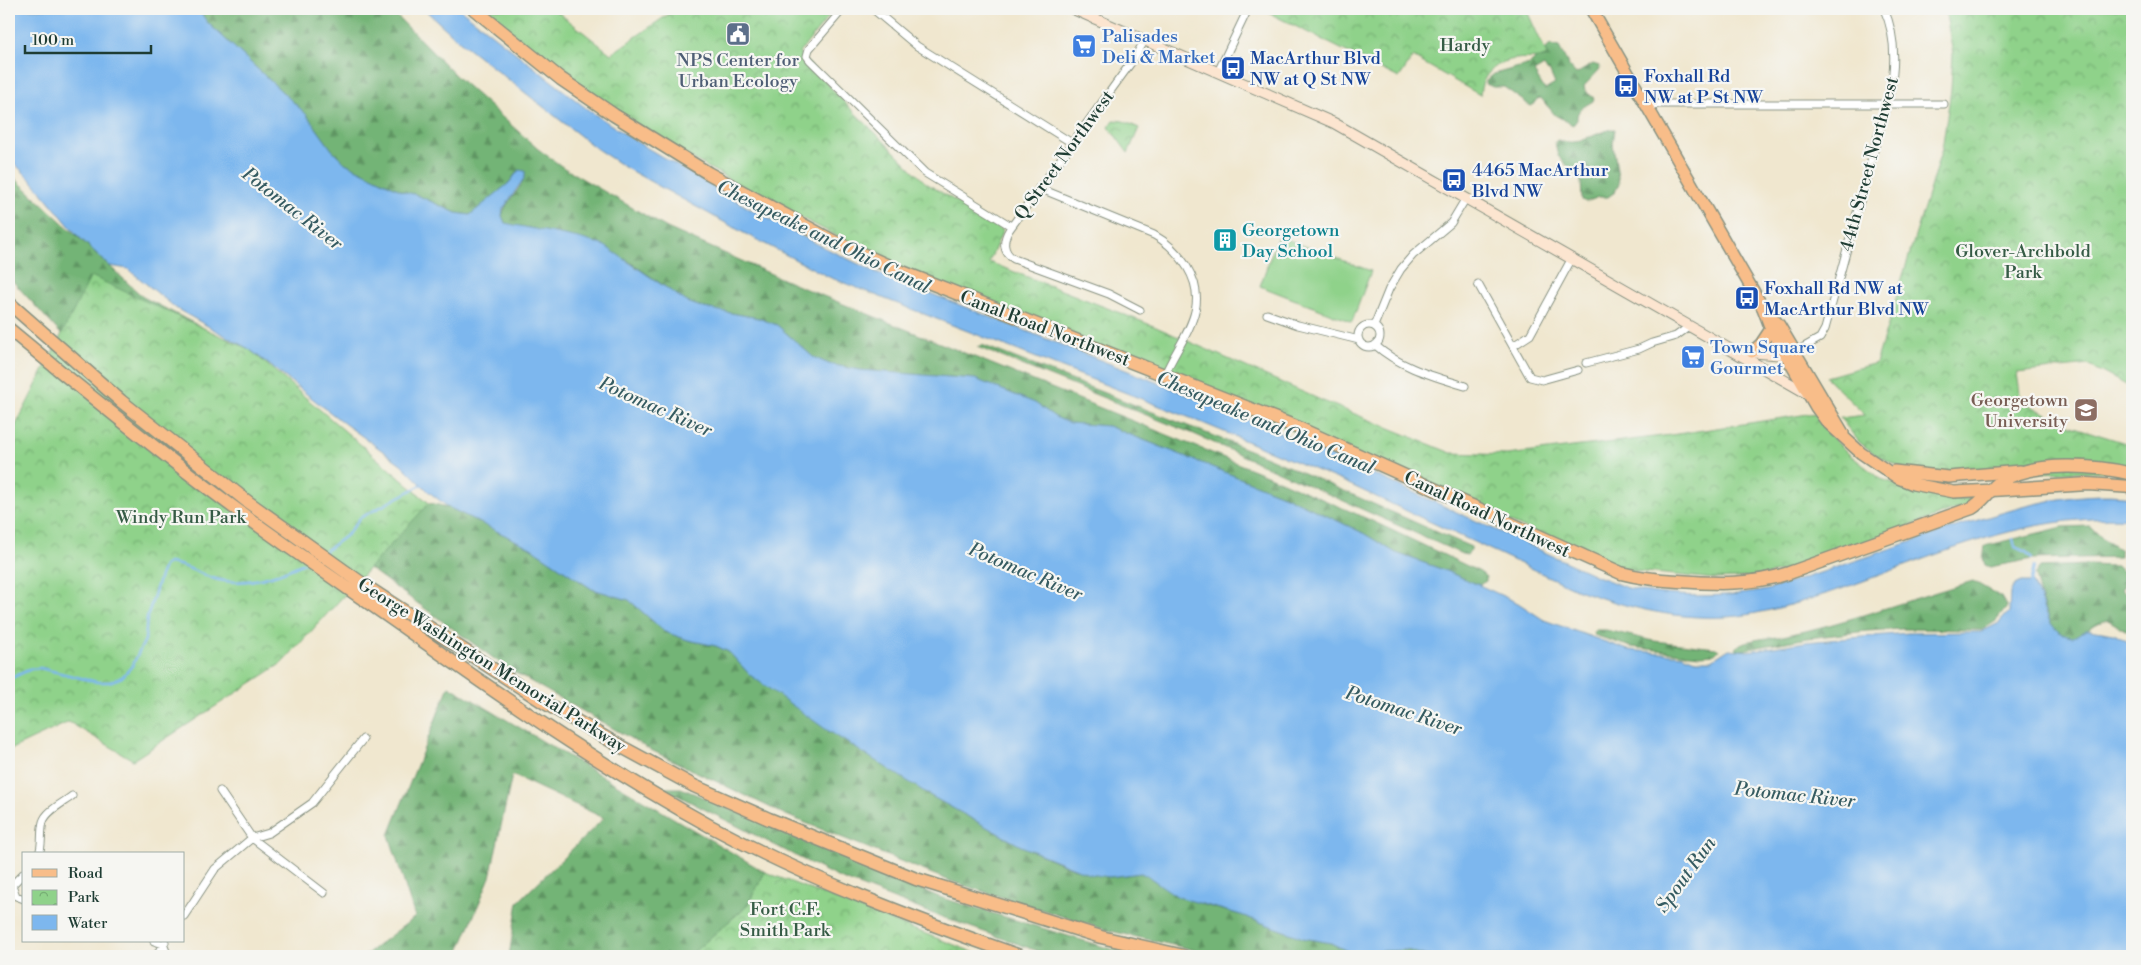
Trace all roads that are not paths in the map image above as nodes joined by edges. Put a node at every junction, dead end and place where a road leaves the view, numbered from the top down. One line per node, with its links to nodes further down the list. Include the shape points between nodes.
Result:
1 (474, 9): 35 (highway, Canal Road Northwest, via 561,79 614,115 799,224 900,271)
2 (843, 9): 16 (street, via 809,49 807,56 810,60 920,169)
3 (873, 9): 13 (street, via 918,46)
4 (1073, 9): 8 (main road)
5 (1248, 9): 9 (street)
6 (1591, 9): 12 (main road)
7 (1884, 9): 10 (street, 44th Street Northwest, via 1895,56)
8 (1145, 40): 9 (main road); 13 (street, Q Street Northwest)
9 (1218, 72): 15 (main road, via 1334,123)
10 (1886, 104): 11 (street); 12 (street, via 1660,104); 32 (street, 44th Street Northwest, via 1825,329 1820,338)
11 (1944, 104)
12 (1647, 107): 20 (main road)
13 (1072, 143): 14 (street, Q Street Northwest)
14 (1040, 188): 16 (street, Q Street Northwest); 35 (street, via 1154,235 1170,245 1180,257 1196,285 1198,303)
15 (1466, 198): 17 (main road); 23 (street, via 1451,223 1401,269)
16 (1012, 226): 21 (street, Q Street Northwest, via 1005,247 1008,256 1109,294)
17 (1572, 258): 24 (main road); 29 (street, via 1530,335)
18 (1478, 284): 29 (street)
19 (9, 303): 44 (highway, George Washington Memorial Parkway, via 121,402)
20 (1763, 308): 26 (main road); 32 (main road, via 1779,325)
21 (1140, 310)
22 (1267, 314): 27 (street, via 1298,326)
23 (1374, 326): 27 (street, via 1361,328); 28 (street, via 1380,336)
24 (1690, 326): 30 (main road); 33 (street, via 1676,336)
25 (9, 329): 44 (highway, George Washington Memorial Parkway, via 112,414 240,512)
26 (1771, 329): 31 (main road, via 1762,344); 32 (main road)
27 (1359, 340): 28 (street, via 1366,346)
28 (1375, 344): 36 (street, via 1401,364)
29 (1513, 346): 34 (street, via 1530,377 1542,380)
30 (1727, 347): 31 (main road); 37 (main road)
31 (1752, 352): 32 (main road)
32 (1790, 354): 37 (main road); 38 (main road)
33 (1586, 363)
34 (1578, 370)
35 (1165, 374): 43 (highway, Canal Road Northwest, via 1340,446 1608,569 1643,578 1732,584 1776,577 1972,508)
36 (1465, 386)
37 (1810, 395): 38 (main road, via 1822,416)
38 (1848, 441): 39 (main road)
39 (1886, 470): 40 (main road, via 1949,477); 43 (main road, via 1906,482 1928,488 1954,492)
40 (2027, 470): 41 (highway, Canal Road Northwest, via 2086,467); 43 (highway, Canal Road Northwest, via 2005,479)
41 (2132, 474)
42 (2132, 487): 43 (highway, via 2088,484)
43 (1992, 490)
44 (363, 592): 57 (highway, George Washington Memorial Parkway, via 466,671 600,761 711,826 844,891); 58 (highway, George Washington Memorial Parkway, via 545,703 694,786 916,879 1101,938)
45 (363, 739): 48 (street, via 312,803 269,833)
46 (220, 791): 48 (street)
47 (72, 796): 49 (street, via 43,820)
48 (252, 838): 51 (street); 53 (street, via 215,869)
49 (39, 852)
50 (22, 875): 52 (street, via 12,885 16,896)
51 (324, 893)
52 (22, 898)
53 (185, 914)
54 (164, 943): 55 (street); 56 (street)
55 (156, 956)
56 (168, 956)
57 (1020, 956)
58 (1184, 956)

